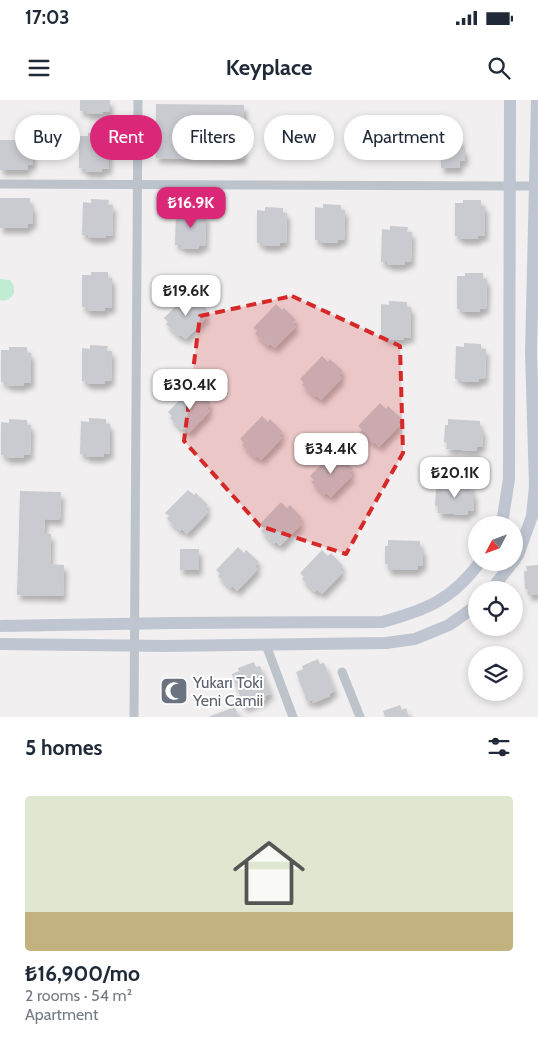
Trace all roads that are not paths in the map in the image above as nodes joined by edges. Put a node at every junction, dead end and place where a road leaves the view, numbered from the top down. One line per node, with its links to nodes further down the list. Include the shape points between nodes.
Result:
1 (138, 100): 4 (street)
2 (510, 100): 6 (street)
3 (537, 100): 7 (street)
4 (138, 183): 5 (street); 6 (street); 14 (street)
5 (0, 184)
6 (509, 186): 7 (street); 8 (street, via 509,479)
7 (536, 186): 9 (street, via 531,352 535,486 532,516)
8 (503, 516)
9 (523, 541)
10 (473, 571): 14 (street, via 441,601 413,614 382,622)
11 (506, 571): 12 (street)
12 (498, 581)
13 (468, 612): 18 (street, via 449,625 415,639 386,643)
14 (135, 624): 15 (street); 17 (street)
15 (0, 626)
16 (0, 644): 17 (street)
17 (135, 645): 18 (street); 20 (street)
18 (266, 645): 21 (street)
19 (342, 672): 22 (street)
20 (134, 717)
21 (293, 717)
22 (360, 717)

